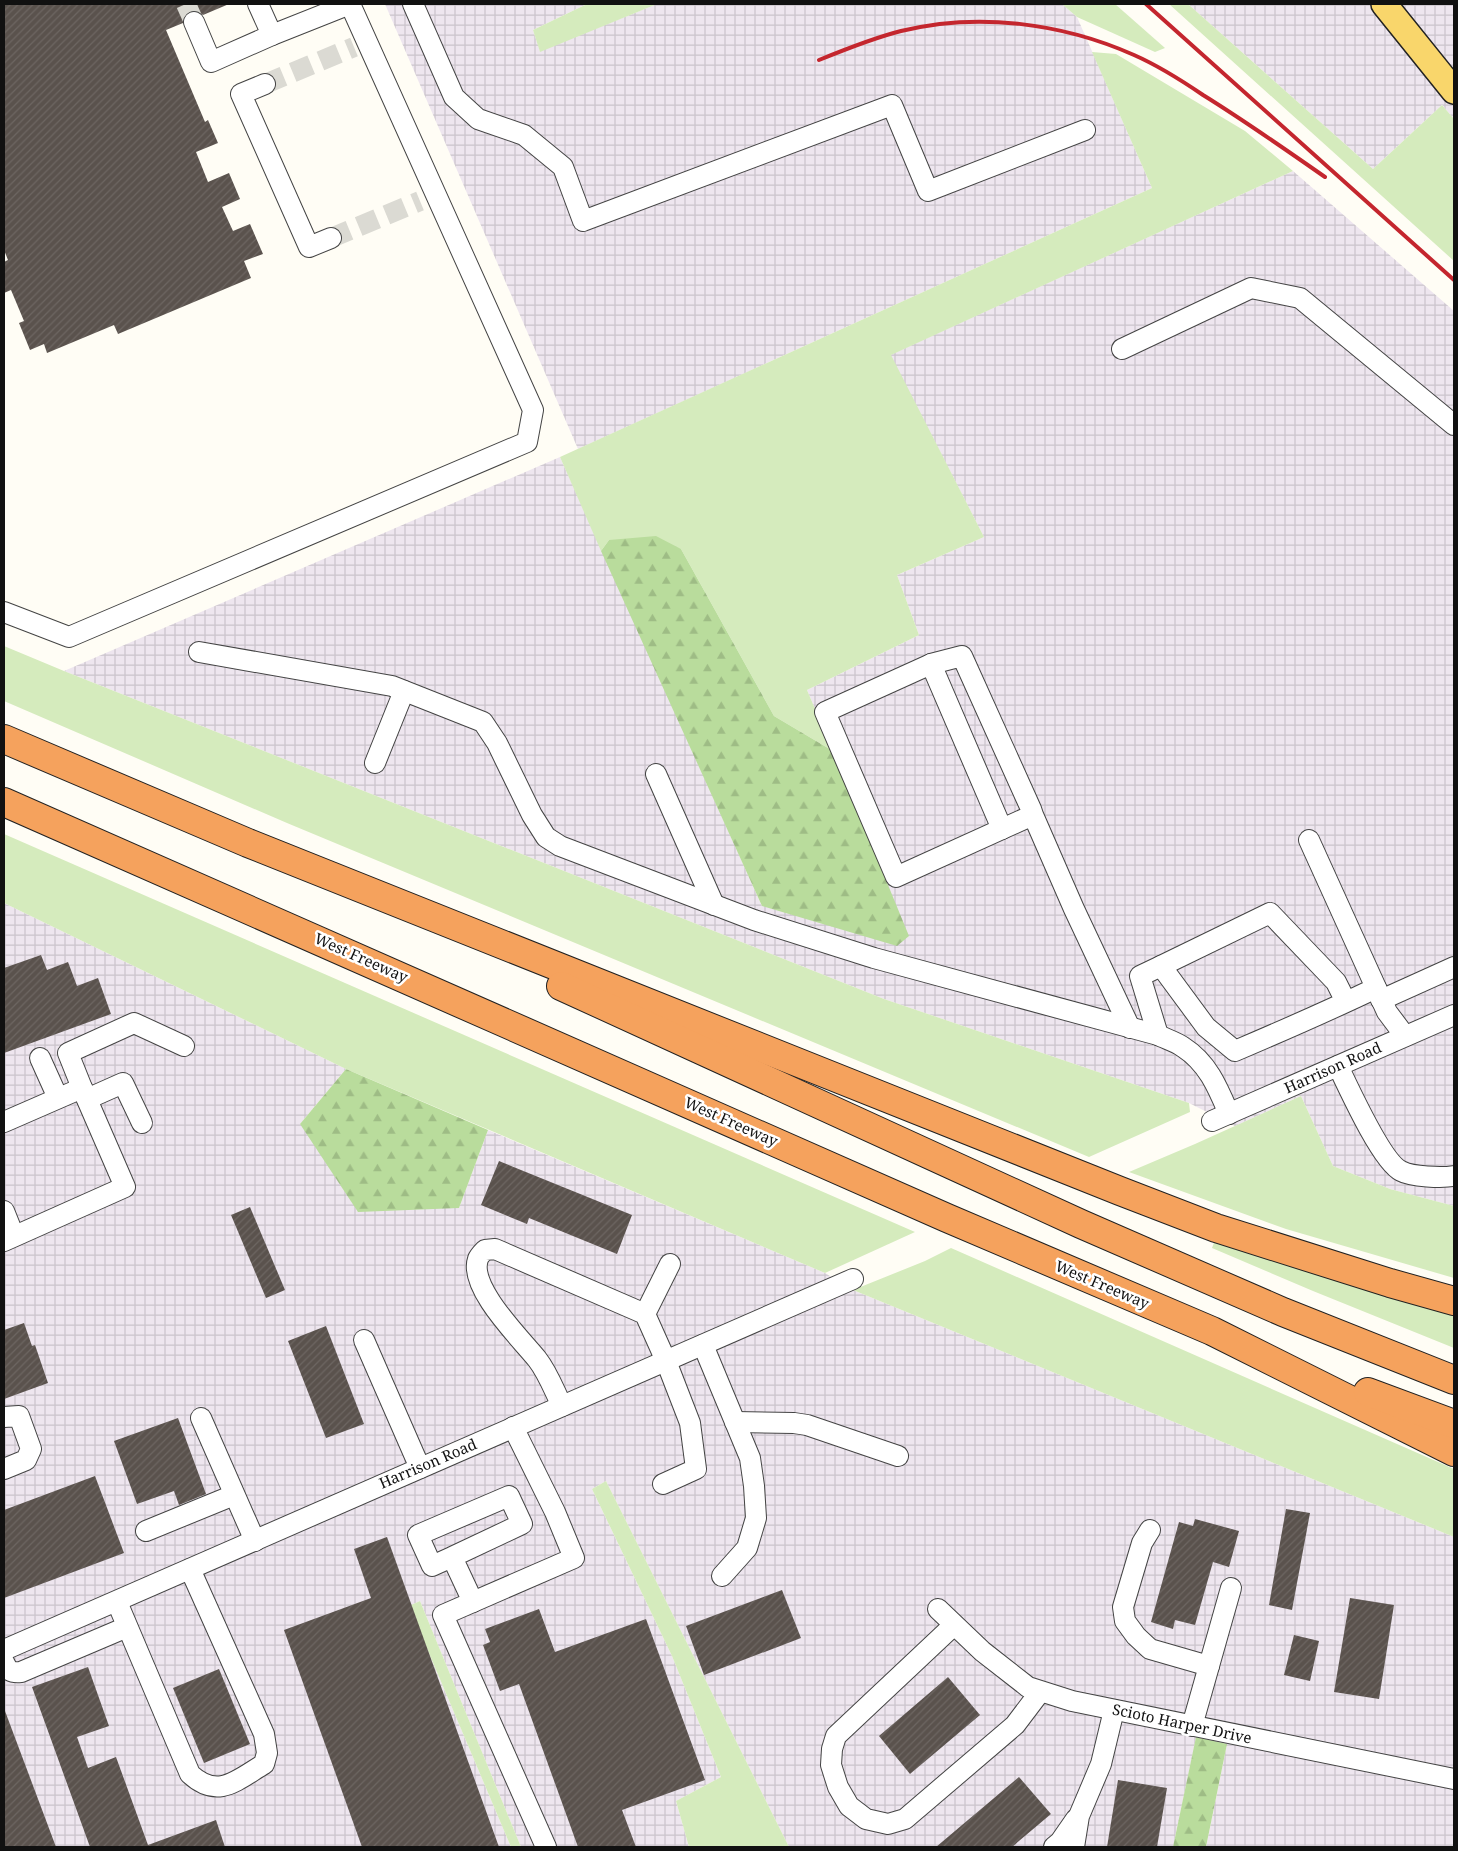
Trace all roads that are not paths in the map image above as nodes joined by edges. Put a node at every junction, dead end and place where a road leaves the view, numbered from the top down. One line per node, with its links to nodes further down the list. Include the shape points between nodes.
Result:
1 (258, 4): 6 (street)
2 (350, 4): 6 (street); 13 (street, via 360,44 428,198 533,410 526,442 69,637)
3 (413, 4): 9 (street, via 454,97 478,119 524,135 563,167 582,221 892,105 928,191)
4 (1384, 4): 8 (main road)
5 (194, 22): 6 (street, via 211,62)
6 (272, 35)
7 (265, 84): 10 (street, via 241,94 309,247)
8 (1454, 91)
9 (1085, 130)
10 (331, 238)
11 (1122, 349): 12 (street, via 1251,288 1300,298)
12 (1454, 425)
13 (4, 612)
14 (199, 652): 16 (street, via 372,682)
15 (931, 664): 21 (street, via 962,656); 22 (street); 22 (street, via 826,712 892,868 896,877)
16 (404, 691): 18 (street); 25 (street, via 483,722 546,837 560,846)
17 (4, 739): 24 (highway)
18 (375, 763)
19 (656, 774): 25 (street)
20 (4, 802): 48 (highway, West Freeway, via 956,1222)
21 (1034, 815): 22 (street); 31 (street)
22 (1002, 829)
23 (1309, 840): 28 (street)
24 (248, 842): 46 (highway, via 1216,1228 1390,1284); 52 (highway, via 1081,1224 1283,1312)
25 (714, 904): 31 (street, via 874,958)
26 (1161, 966): 29 (street, via 1206,1027 1235,1051); 29 (street, via 1270,913 1336,982); 32 (street, via 1140,976)
27 (1454, 967): 28 (street)
28 (1379, 994): 29 (street); 33 (street, via 1387,1012)
29 (1346, 1002)
30 (1453, 1017): 33 (street, Harrison Road)
31 (1130, 1028): 32 (street)
32 (1158, 1036): 36 (street, Harrison Road, via 1183,1046 1200,1060 1212,1077 1221,1118)
33 (1405, 1036): 36 (street, Harrison Road)
34 (184, 1046): 37 (street, via 134,1023 68,1054)
35 (40, 1058): 38 (street)
36 (1338, 1066): 41 (street, via 1371,1132 1394,1166 1401,1172 1417,1175)
37 (84, 1093): 38 (street); 40 (street, via 123,1083); 43 (street, via 125,1187)
38 (58, 1098): 39 (street)
39 (4, 1122)
40 (142, 1123)
41 (1454, 1176)
42 (4, 1211): 43 (street)
43 (9, 1239)
44 (670, 1264): 47 (street)
45 (853, 1278): 50 (street, Harrison Road)
46 (1454, 1301)
47 (645, 1314): 51 (street); 53 (street, via 495,1249 485,1250 478,1258 477,1271 486,1293 499,1316 542,1366)
48 (1212, 1331): 57 (highway); 59 (highway, West Freeway)
49 (364, 1340): 61 (street)
50 (703, 1345): 51 (street, Harrison Road); 56 (street)
51 (666, 1361): 53 (street, Harrison Road); 63 (street, via 690,1423 696,1469)
52 (1454, 1380)
53 (562, 1406): 58 (street, Harrison Road)
54 (4, 1417): 62 (street, via 18,1416 32,1449 26,1460)
55 (201, 1418): 64 (street)
56 (735, 1422): 60 (street, via 807,1425); 70 (street, via 750,1458 756,1518 747,1548)
57 (1454, 1424)
58 (513, 1428): 61 (street, Harrison Road); 73 (street, via 574,1558)
59 (1454, 1452)
60 (898, 1456)
61 (420, 1468): 67 (street, Harrison Road)
62 (4, 1469)
63 (662, 1484)
64 (234, 1495): 66 (street); 67 (street)
65 (1150, 1530): 78 (street, via 1142,1543 1123,1606 1125,1621 1150,1649)
66 (146, 1531)
67 (255, 1541): 69 (street, Harrison Road)
68 (452, 1557): 68 (street, via 522,1524 509,1496 418,1535 432,1566); 73 (street)
69 (190, 1569): 72 (street, Harrison Road); 76 (street, via 264,1734 267,1753 264,1764 230,1785 218,1788 198,1782 190,1774)
70 (722, 1576)
71 (1230, 1588): 78 (street)
72 (117, 1602): 76 (street); 77 (street, Harrison Road)
73 (473, 1602): 85 (street, via 443,1616)
74 (938, 1609): 75 (street, Scioto Harper Drive)
75 (954, 1625): 80 (street, Scioto Harper Drive, via 1028,1687); 80 (street, via 836,1736 831,1765 849,1806 866,1819 888,1824 905,1819 1015,1725)
76 (127, 1626): 79 (street, via 20,1672)
77 (4, 1650)
78 (1209, 1666): 82 (street)
79 (8, 1667)
80 (1040, 1692): 81 (street, Scioto Harper Drive)
81 (1114, 1710): 82 (street, Scioto Harper Drive); 84 (street, via 1101,1764)
82 (1192, 1726): 83 (street, Scioto Harper Drive)
83 (1454, 1779)
84 (1079, 1816): 86 (street); 87 (street)
85 (546, 1847)
86 (1054, 1847)
87 (1074, 1847)

